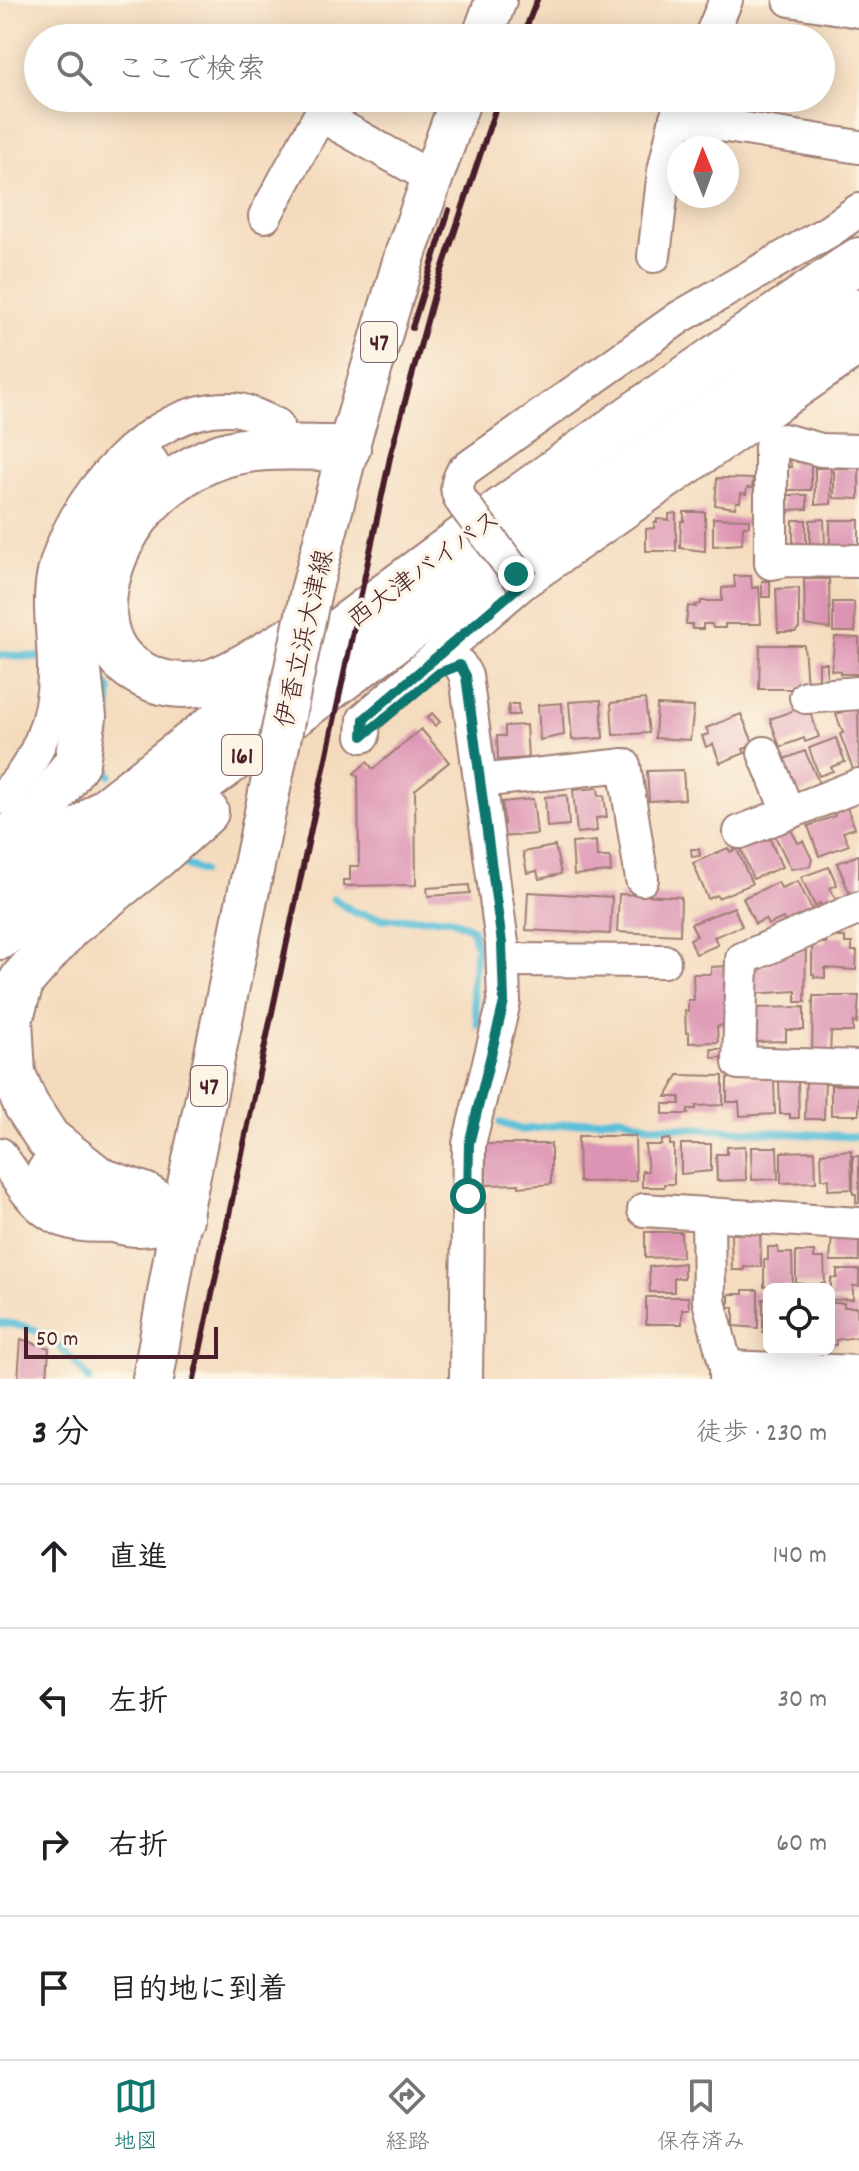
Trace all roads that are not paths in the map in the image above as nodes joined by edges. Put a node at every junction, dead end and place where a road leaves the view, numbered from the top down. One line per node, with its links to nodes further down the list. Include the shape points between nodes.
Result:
1 (496, 0): 5 (main road)
2 (726, 0): 6 (street)
3 (790, 0): 4 (street)
4 (859, 11)
5 (487, 24)
6 (716, 24)
7 (456, 112): 11 (main road, 伊香立浜大津線 / 47)
8 (680, 112): 14 (street, via 664,171)
9 (699, 112): 10 (street)
10 (859, 147)
11 (432, 178): 13 (street, via 320,115); 20 (main road, 伊香立浜大津線 / 47)
12 (859, 210): 23 (street, bridge, via 680,317 463,471 457,495)
13 (265, 216)
14 (654, 256)
15 (859, 260): 24 (highway, 西大津バイパス / 161, via 712,358)
16 (859, 311): 23 (highway, 西大津バイパス / 161, via 573,510)
17 (859, 349): 18 (street)
18 (761, 418): 23 (street); 25 (street, via 722,459 591,552 460,655)
19 (277, 425): 20 (highway); 31 (street, via 233,409 190,417 156,431 91,493 68,533 53,577 51,709 34,757); 34 (highway, via 228,428 183,443 141,468 101,514 78,567 74,605 84,717 77,762 44,808)
20 (348, 448): 24 (highway, via 262,449 221,456 160,491 134,521 105,587 103,617 111,645 126,665 151,680 180,685 211,682); 46 (main road, 伊香立浜大津線 / 47, bridge, via 311,591)
21 (859, 451): 22 (street, via 821,450 783,440 771,446 771,563)
22 (859, 561)
23 (504, 579): 25 (street, via 364,719 363,736 439,673); 38 (highway, 西大津バイパス / 161, via 118,846); 46 (highway, via 226,793 69,926 22,980 10,1020 13,1074 48,1139 100,1180 144,1195)
24 (401, 583): 36 (highway, 西大津バイパス / 161)
25 (460, 665): 29 (street, via 466,676)
26 (859, 693): 27 (street)
27 (806, 697)
28 (764, 753): 32 (street)
29 (480, 781): 35 (street, via 624,765); 39 (street)
30 (859, 785): 32 (street)
31 (0, 798)
32 (788, 812): 33 (street)
33 (740, 832)
34 (0, 845)
35 (642, 879)
36 (0, 893)
37 (859, 908): 41 (street, via 742,959 739,1063)
38 (0, 937)
39 (503, 960): 40 (street); 52 (street, via 504,1002 469,1144)
40 (664, 961)
41 (859, 1067)
42 (0, 1114): 47 (highway, via 64,1189 99,1215)
43 (0, 1154): 47 (street, via 34,1201 62,1223)
44 (644, 1210): 45 (street)
45 (708, 1214): 48 (street); 50 (street, via 709,1301)
46 (181, 1218): 47 (highway); 51 (main road, 伊香立浜大津線 / 47)
47 (136, 1224)
48 (859, 1224)
49 (859, 1372): 50 (street)
50 (726, 1373)
51 (153, 1379)
52 (466, 1379)

